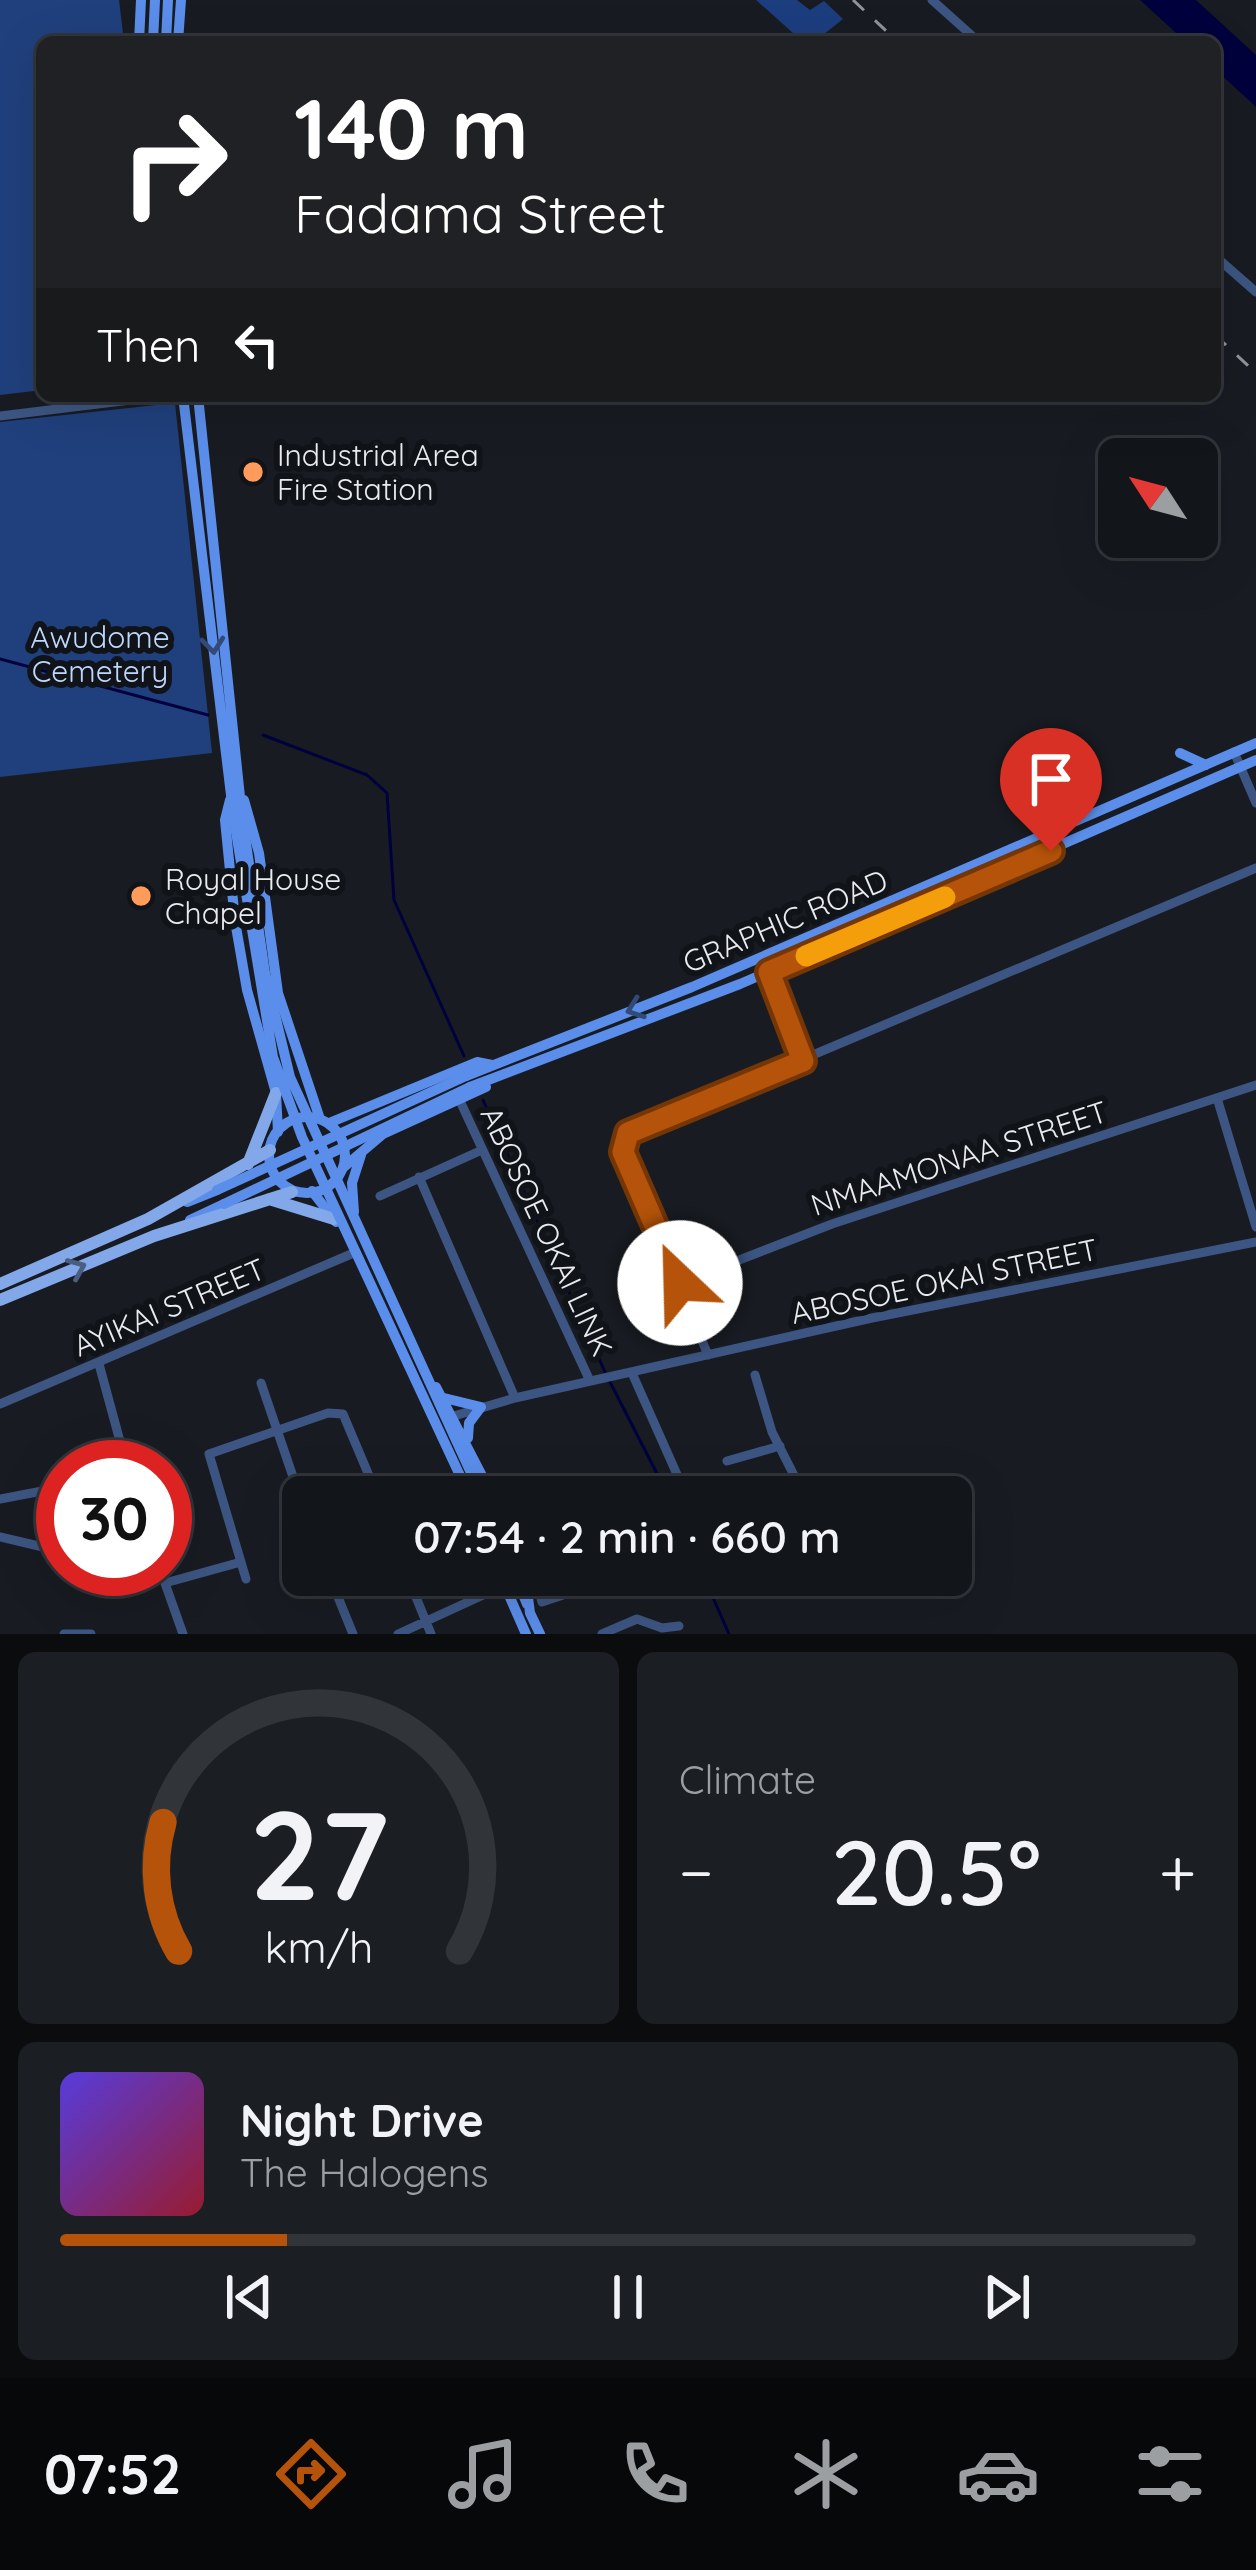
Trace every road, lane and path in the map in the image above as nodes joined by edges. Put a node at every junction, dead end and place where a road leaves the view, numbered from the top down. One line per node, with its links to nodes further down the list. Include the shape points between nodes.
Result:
1 (142, 0): 6 (main road)
2 (155, 0): 7 (main road)
3 (168, 0): 8 (main road)
4 (181, 0): 9 (main road)
5 (932, 0): 10 (street)
6 (139, 36)
7 (153, 36)
8 (166, 36)
9 (178, 36)
10 (972, 36)
11 (1221, 261): 12 (street)
12 (1256, 292)
13 (119, 402): 16 (street)
14 (184, 402): 23 (main road, one-way to 23, via 222,738)
15 (199, 402): 23 (main road, via 238,751)
16 (0, 416)
17 (1256, 743): 18 (main road, GRAPHIC ROAD)
18 (1234, 752): 20 (main road, GRAPHIC ROAD); 21 (street)
19 (1256, 760): 21 (main road, GRAPHIC ROAD)
20 (1206, 765): 22 (main road, GRAPHIC ROAD); 22 (main road, via 1176,757)
21 (1239, 767): 24 (street); 26 (main road, GRAPHIC ROAD)
22 (1171, 781): 28 (main road, GRAPHIC ROAD, one-way to 28)
23 (236, 796): 31 (main road, via 225,820 239,949); 34 (main road, via 252,814 278,993); 36 (main road, bridge, via 273,1010)
24 (1256, 803)
25 (1256, 868): 27 (street)
26 (769, 972): 27 (street); 28 (main road, GRAPHIC ROAD)
27 (803, 1061): 54 (street, via 623,1140)
28 (494, 1070): 29 (main road); 33 (main road, GRAPHIC ROAD); 34 (main road, GRAPHIC ROAD, via 488,1060 460,1068)
29 (468, 1082): 48 (main road, bridge); 51 (main road, bridge)
30 (1256, 1084): 32 (street, NMAAMONAA STREET)
31 (276, 1093): 35 (main road); 40 (highway)
32 (1217, 1098): 50 (street); 54 (street, NMAAMONAA STREET, via 832,1224)
33 (460, 1101): 37 (main road, GRAPHIC ROAD); 39 (street, ABOSOE OKAI LINK)
34 (324, 1119): 35 (main road, via 296,1118); 41 (main road, via 342,1143)
35 (278, 1132): 38 (main road)
36 (306, 1133): 77 (main road, bridge); 78 (main road, bridge)
37 (366, 1146): 41 (main road, GRAPHIC ROAD); 47 (main road, via 352,1183)
38 (270, 1150): 40 (highway); 43 (main road, via 275,1178)
39 (482, 1150): 42 (street); 61 (street, ABOSOE OKAI LINK)
40 (243, 1170): 48 (highway)
41 (342, 1172): 44 (main road); 47 (main road)
42 (419, 1177): 45 (street); 64 (street)
43 (292, 1192): 44 (main road); 46 (highway)
44 (312, 1192): 49 (main road)
45 (380, 1196)
46 (262, 1198): 49 (highway); 51 (highway)
47 (354, 1216): 63 (main road)
48 (148, 1219): 55 (highway)
49 (334, 1220): 53 (main road)
50 (1256, 1228)
51 (154, 1236): 56 (highway, one-way to 51)
52 (1256, 1242): 57 (street, ABOSOE OKAI STREET)
53 (356, 1252): 58 (street, AYIKAI STREET); 68 (main road)
54 (680, 1283): 57 (street)
55 (0, 1285)
56 (0, 1300)
57 (708, 1355): 59 (street, ABOSOE OKAI STREET)
58 (99, 1364): 65 (street, AYIKAI STREET); 70 (street)
59 (627, 1374): 61 (street, ABOSOE OKAI STREET); 80 (street)
60 (755, 1375): 72 (street)
61 (592, 1381): 64 (street, ABOSOE OKAI STREET)
62 (261, 1382): 69 (street)
63 (441, 1395): 66 (main road); 67 (main road)
64 (515, 1398): 66 (street, ABOSOE OKAI STREET)
65 (0, 1404)
66 (481, 1407): 67 (street, ABOSOE OKAI STREET); 71 (main road)
67 (454, 1416): 68 (street, ABOSOE OKAI STREET); 71 (main road)
68 (433, 1423): 76 (main road)
69 (275, 1431): 74 (street); 75 (street, via 344,1414); 86 (street, via 209,1454)
70 (120, 1440)
71 (468, 1442): 79 (main road)
72 (779, 1446): 73 (street); 81 (street)
73 (727, 1461)
74 (292, 1476)
75 (369, 1476)
76 (458, 1476)
77 (459, 1476)
78 (472, 1476)
79 (483, 1476)
80 (677, 1476)
81 (794, 1476)
82 (36, 1490): 83 (street)
83 (0, 1499)
84 (0, 1537): 85 (street)
85 (36, 1545)
86 (241, 1562): 87 (street); 88 (street)
87 (192, 1576)
88 (246, 1580)
89 (170, 1596): 104 (street)
90 (337, 1596): 105 (street)
91 (415, 1596): 101 (street)
92 (489, 1596): 101 (street)
93 (512, 1596): 107 (main road)
94 (517, 1596): 99 (main road)
95 (529, 1596): 99 (main road)
96 (540, 1596): 98 (street)
97 (560, 1596): 98 (street)
98 (542, 1602): 99 (street)
99 (531, 1615): 108 (main road)
100 (679, 1626): 109 (street, via 637,1618)
101 (428, 1629): 106 (street)
102 (64, 1634): 103 (street)
103 (91, 1634)
104 (183, 1634)
105 (352, 1634)
106 (398, 1634)
107 (526, 1634)
108 (540, 1634)
109 (602, 1634)

